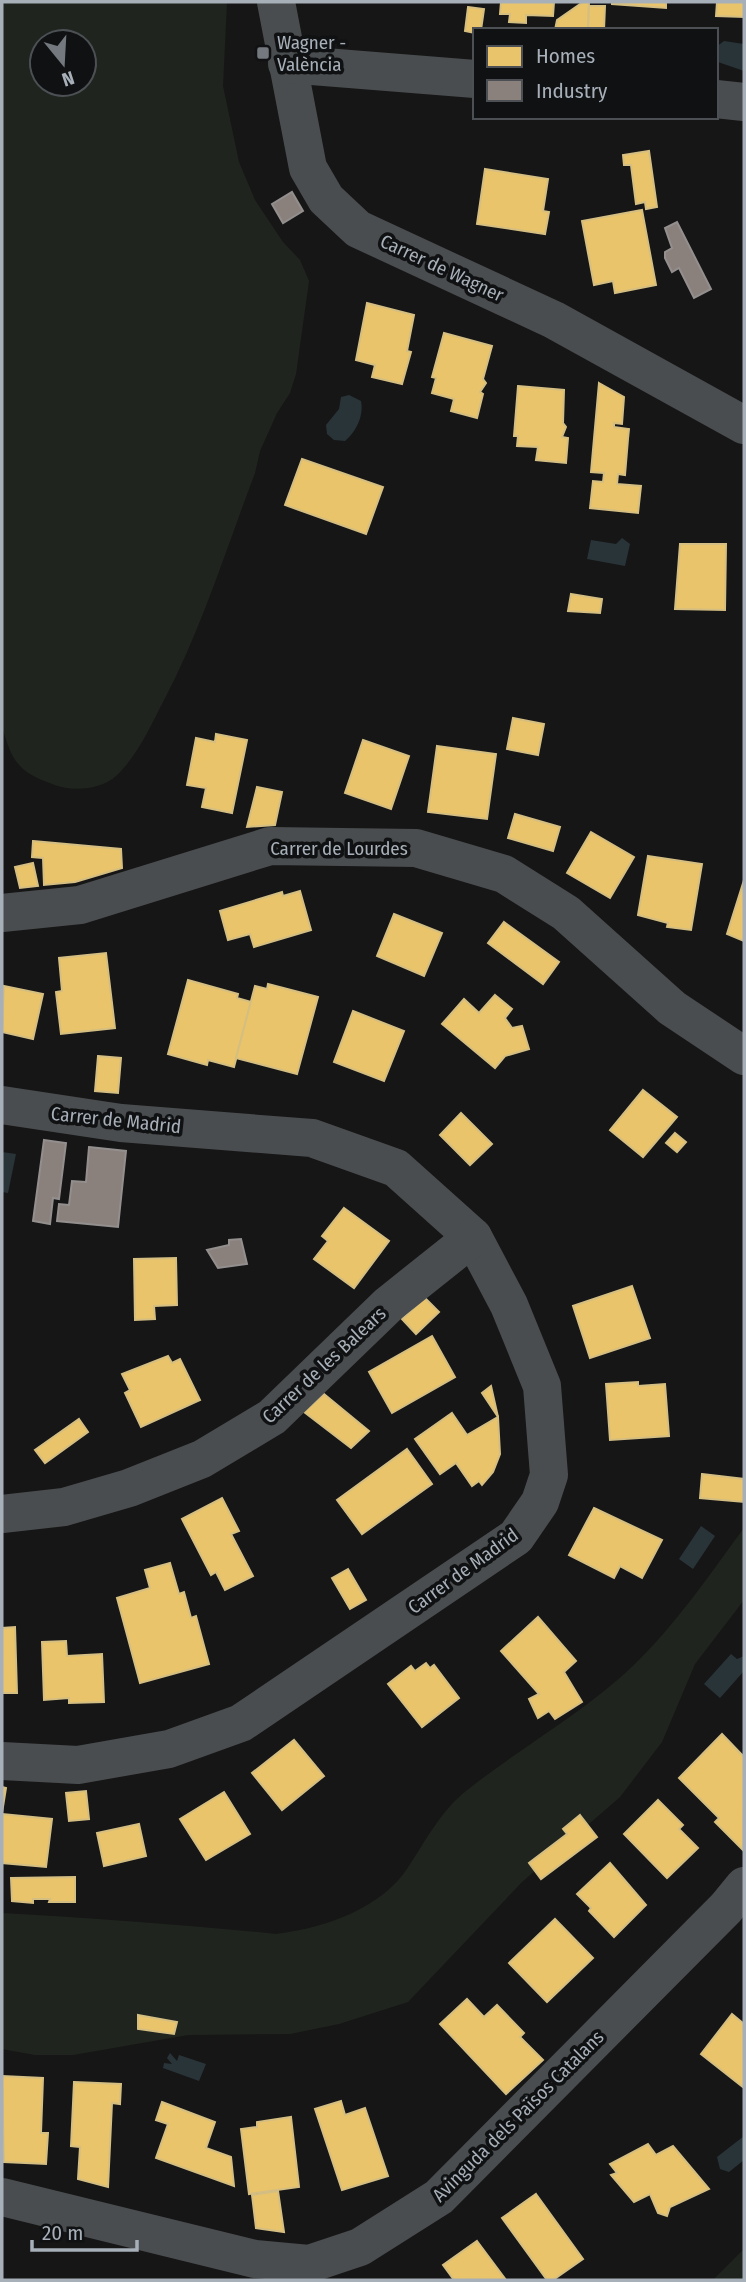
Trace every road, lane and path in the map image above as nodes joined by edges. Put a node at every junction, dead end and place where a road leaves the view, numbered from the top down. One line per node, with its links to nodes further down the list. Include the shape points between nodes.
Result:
1 (276, 2): 2 (street, Carrer de Wagner)
2 (287, 64): 3 (street); 6 (street, Carrer de Wagner, via 308,168 326,199 358,229 554,320)
3 (473, 79)
4 (718, 99): 5 (street)
5 (744, 102)
6 (744, 425)
7 (2, 913): 8 (street, Carrer de Lourdes, via 80,905 270,846 416,848 504,874 566,913 672,1008)
8 (744, 1056)
9 (2, 1105): 10 (street, Carrer de Madrid, via 121,1123 312,1138 396,1168)
10 (472, 1237): 11 (street, Carrer de les Balears, via 389,1304 272,1417 202,1459 130,1488 64,1507); 12 (street, Carrer de Madrid, via 509,1305 542,1386 549,1475 540,1502 516,1537 242,1723 169,1749 78,1765)
11 (2, 1514)
12 (2, 1761)
13 (744, 1886): 14 (street, Avinguda dels Països Catalans, via 439,2197 360,2247 309,2264 255,2259)
14 (2, 2197)

